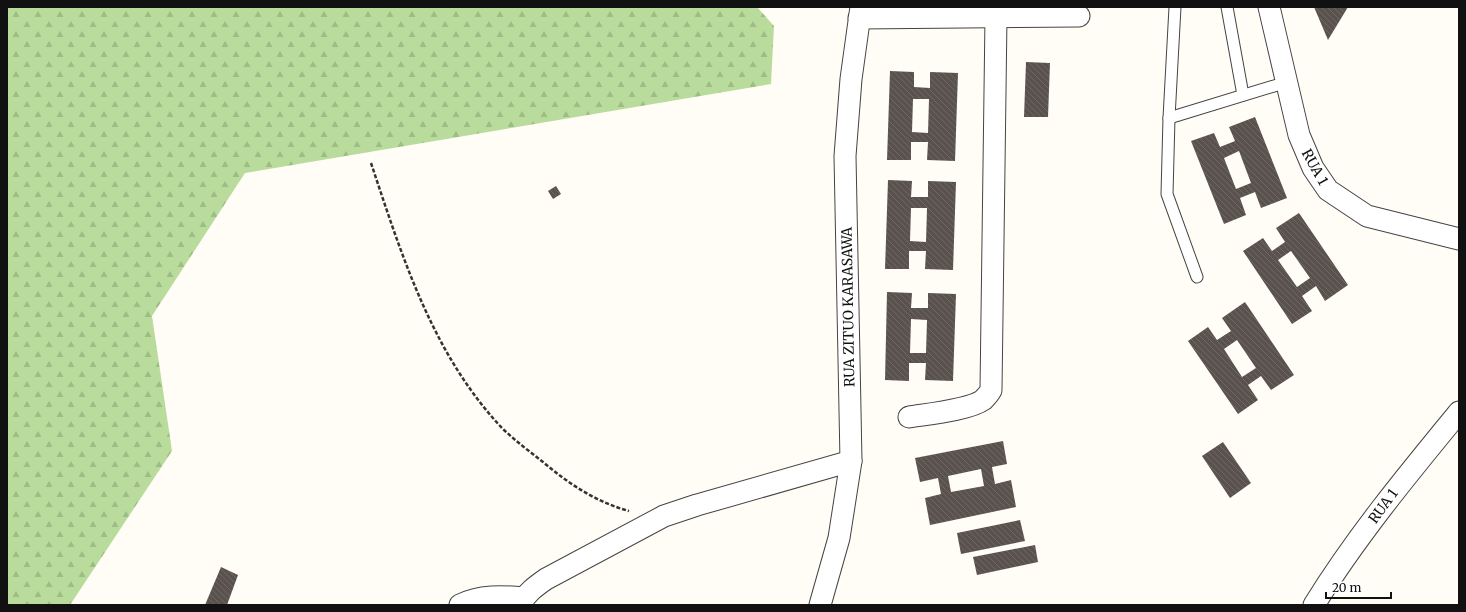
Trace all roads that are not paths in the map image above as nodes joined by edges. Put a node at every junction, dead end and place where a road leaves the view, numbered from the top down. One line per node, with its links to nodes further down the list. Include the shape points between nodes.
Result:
1 (1175, 7): 9 (lane)
2 (1227, 7): 8 (lane)
3 (1269, 7): 7 (street, RUA 1)
4 (860, 13): 6 (street); 14 (street, RUA ZITUO KARASAWA, via 851,79 845,156)
5 (1079, 16): 6 (street)
6 (996, 17): 13 (street, via 991,390 982,400 973,404)
7 (1287, 82): 8 (lane); 10 (street, RUA 1, via 1299,135 1313,168 1328,190 1367,216)
8 (1243, 95): 9 (lane)
9 (1169, 118): 11 (lane, via 1167,194)
10 (1459, 239)
11 (1197, 277)
12 (1459, 412): 18 (street, RUA 1, via 1398,486 1328,581)
13 (909, 417)
14 (851, 461): 15 (street, via 664,516 546,579 534,587); 17 (street, RUA ZITUO KARASAWA, via 838,538)
15 (522, 601): 16 (street, via 506,596)
16 (460, 605)
17 (820, 605)
18 (1314, 605)

